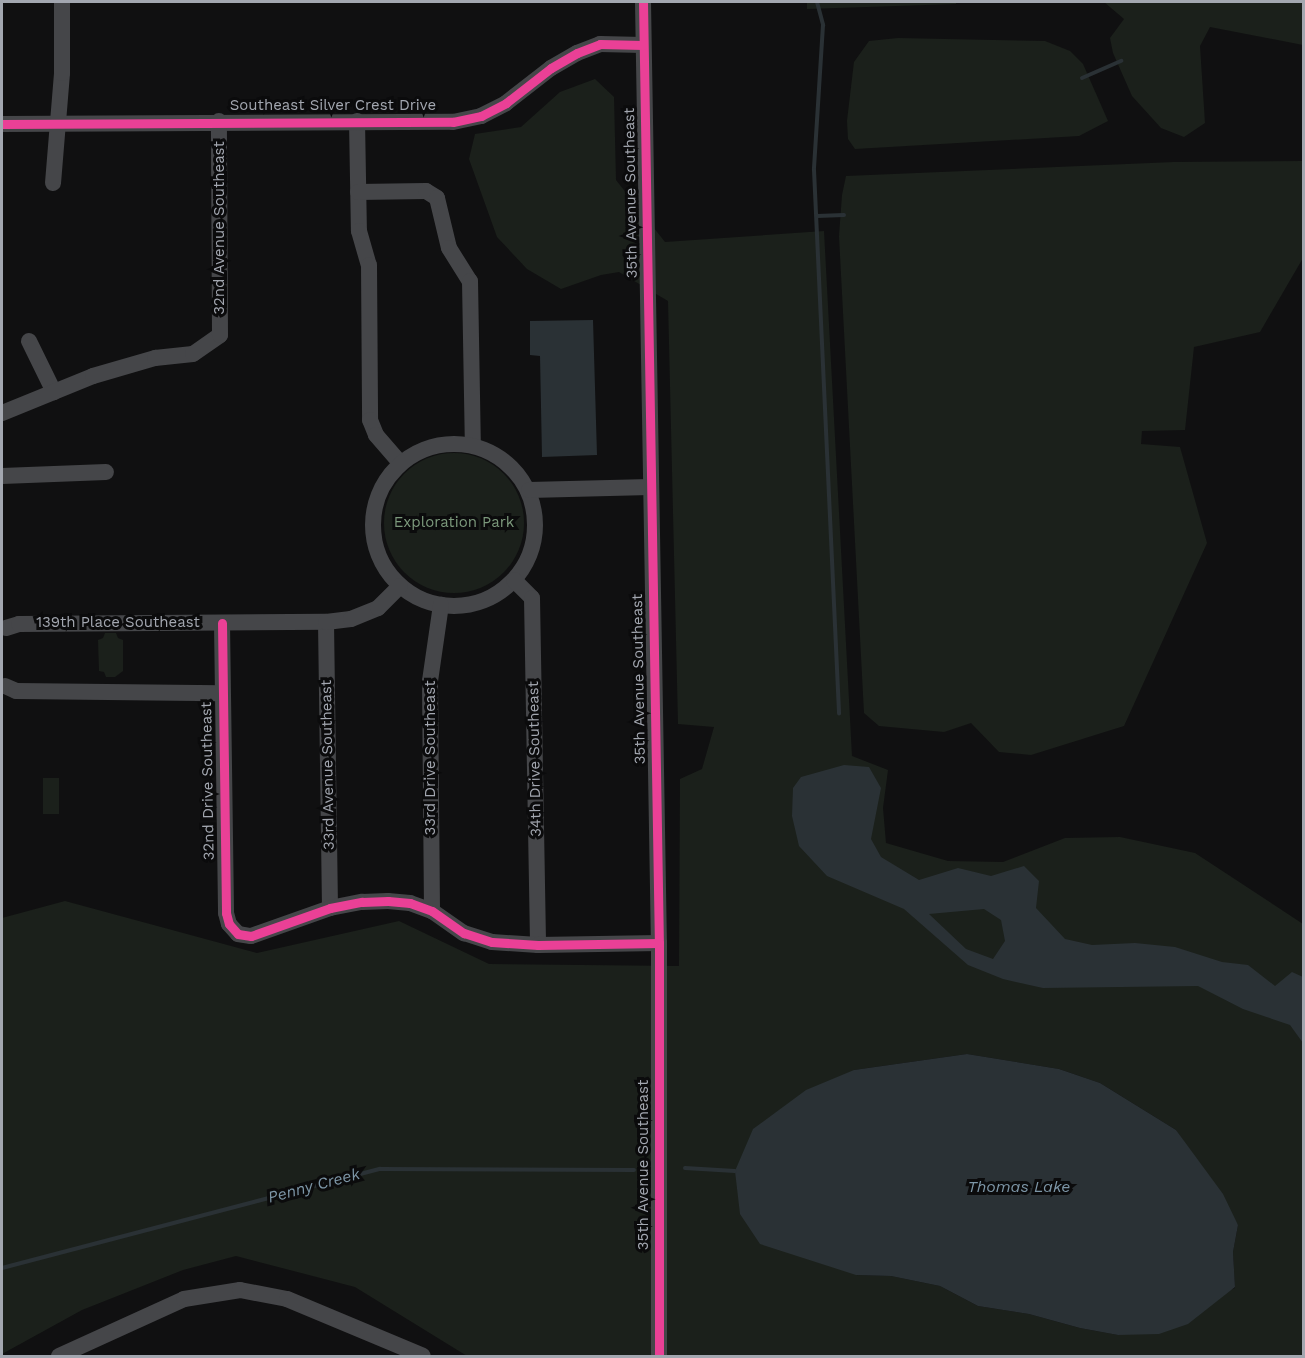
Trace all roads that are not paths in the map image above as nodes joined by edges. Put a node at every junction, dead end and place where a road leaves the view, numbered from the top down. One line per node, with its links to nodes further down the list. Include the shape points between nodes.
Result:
1 (62, 2): 6 (street, via 62,73)
2 (643, 2): 3 (street, 35th Avenue Southeast)
3 (644, 45): 5 (street, Southeast Silver Crest Drive, via 600,44 578,53 481,116 453,122); 17 (street, 35th Avenue Southeast)
4 (219, 121): 5 (street, Southeast Silver Crest Drive); 6 (street, Southeast Silver Crest Drive); 11 (street, 32nd Avenue Southeast, via 220,335 193,354 155,358)
5 (357, 121): 9 (street)
6 (56, 123): 7 (street, Southeast Silver Crest Drive); 8 (street)
7 (2, 124)
8 (53, 183)
9 (358, 192): 13 (street, via 426,191 437,198 449,248 470,281); 14 (street, via 358,231 369,265 370,420 376,435)
10 (29, 341): 11 (street)
11 (54, 392): 12 (street)
12 (2, 413)
13 (473, 445): 14 (street, via 447,443 430,447); 18 (street, via 506,461)
14 (400, 463): 20 (street, via 375,502 372,525 375,548 385,569)
15 (106, 472): 16 (street)
16 (2, 476)
17 (650, 493): 18 (street); 29 (street, 35th Avenue Southeast)
18 (531, 496): 19 (street, via 536,529 530,557)
19 (514, 580): 21 (street, via 480,602); 30 (street, 34th Drive Southeast, via 532,598)
20 (400, 586): 21 (street); 22 (street, 139th Place Southeast, via 378,608 351,619)
21 (441, 605): 28 (street, 33rd Drive Southeast, via 430,681)
22 (326, 622): 23 (street, 139th Place Southeast); 27 (street, 33rd Avenue Southeast)
23 (222, 623): 24 (street, 139th Place Southeast, via 18,624); 26 (street, 32nd Drive Southeast)
24 (3, 628)
25 (3, 686): 26 (street, via 16,691)
26 (221, 693): 27 (street, 32nd Drive Southeast, via 229,924 238,934 251,936)
27 (330, 908): 28 (street, via 388,901)
28 (432, 911): 30 (street, via 464,933 492,942)
29 (659, 943): 30 (street); 33 (street, 35th Avenue Southeast)
30 (538, 945)
31 (58, 1356): 32 (street, via 184,1299 240,1290 288,1299)
32 (423, 1356)
33 (659, 1356)

